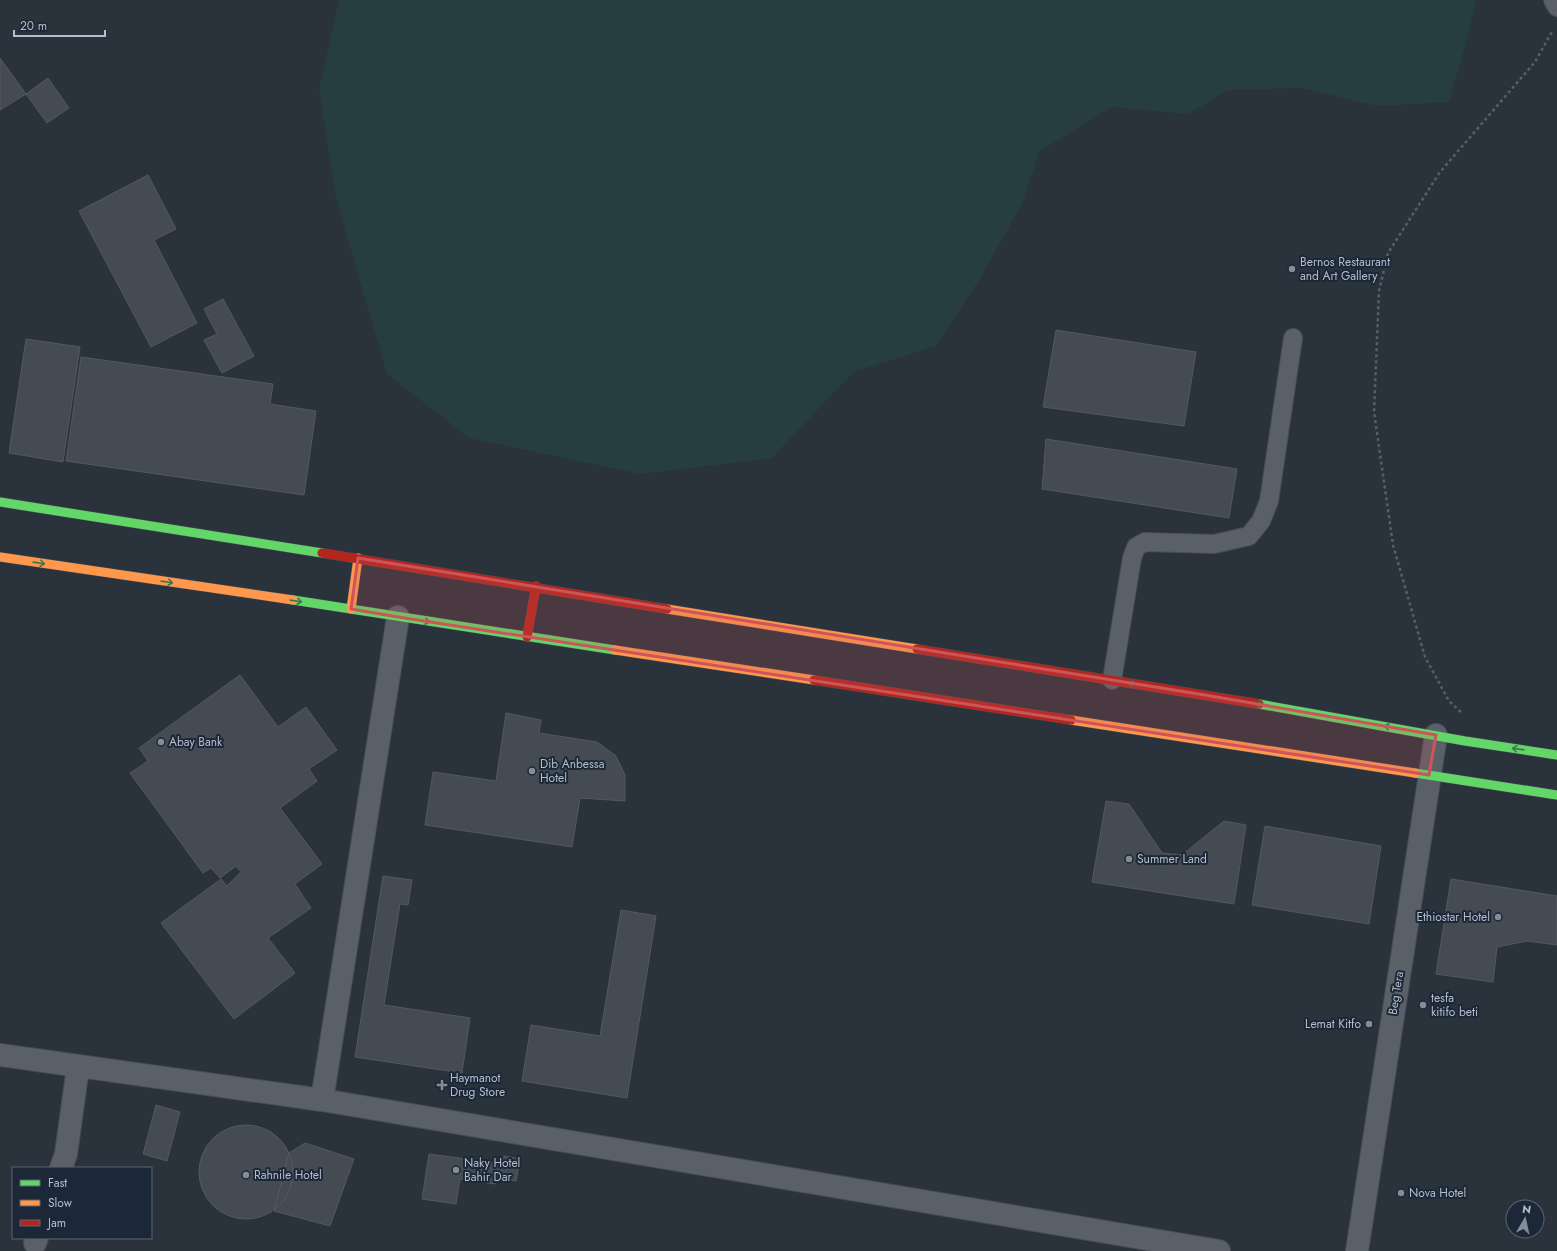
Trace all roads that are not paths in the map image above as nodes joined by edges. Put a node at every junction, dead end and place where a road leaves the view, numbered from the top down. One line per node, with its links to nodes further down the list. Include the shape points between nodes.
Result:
1 (1553, 0): 2 (lane)
2 (1557, 7)
3 (1293, 338): 11 (lane, via 1269,501 1261,521 1249,536 1214,544 1145,542 1136,546)
4 (0, 502): 6 (highway)
5 (0, 557): 8 (highway, one-way to 8)
6 (358, 558): 7 (highway); 8 (highway)
7 (536, 586): 10 (highway); 11 (highway)
8 (351, 609): 9 (highway)
9 (398, 617): 10 (highway, one-way to 10); 18 (street)
10 (527, 637): 14 (highway)
11 (1112, 680): 12 (highway, one-way to 11)
12 (1436, 735): 13 (highway, one-way to 12); 14 (street, Beg Tera)
13 (1557, 755)
14 (1429, 775): 15 (highway); 21 (street, Beg Tera)
15 (1557, 795)
16 (0, 1055): 17 (street)
17 (78, 1067): 18 (street); 19 (street)
18 (322, 1100): 20 (street)
19 (62, 1167)
20 (1219, 1251)
21 (1357, 1251)

